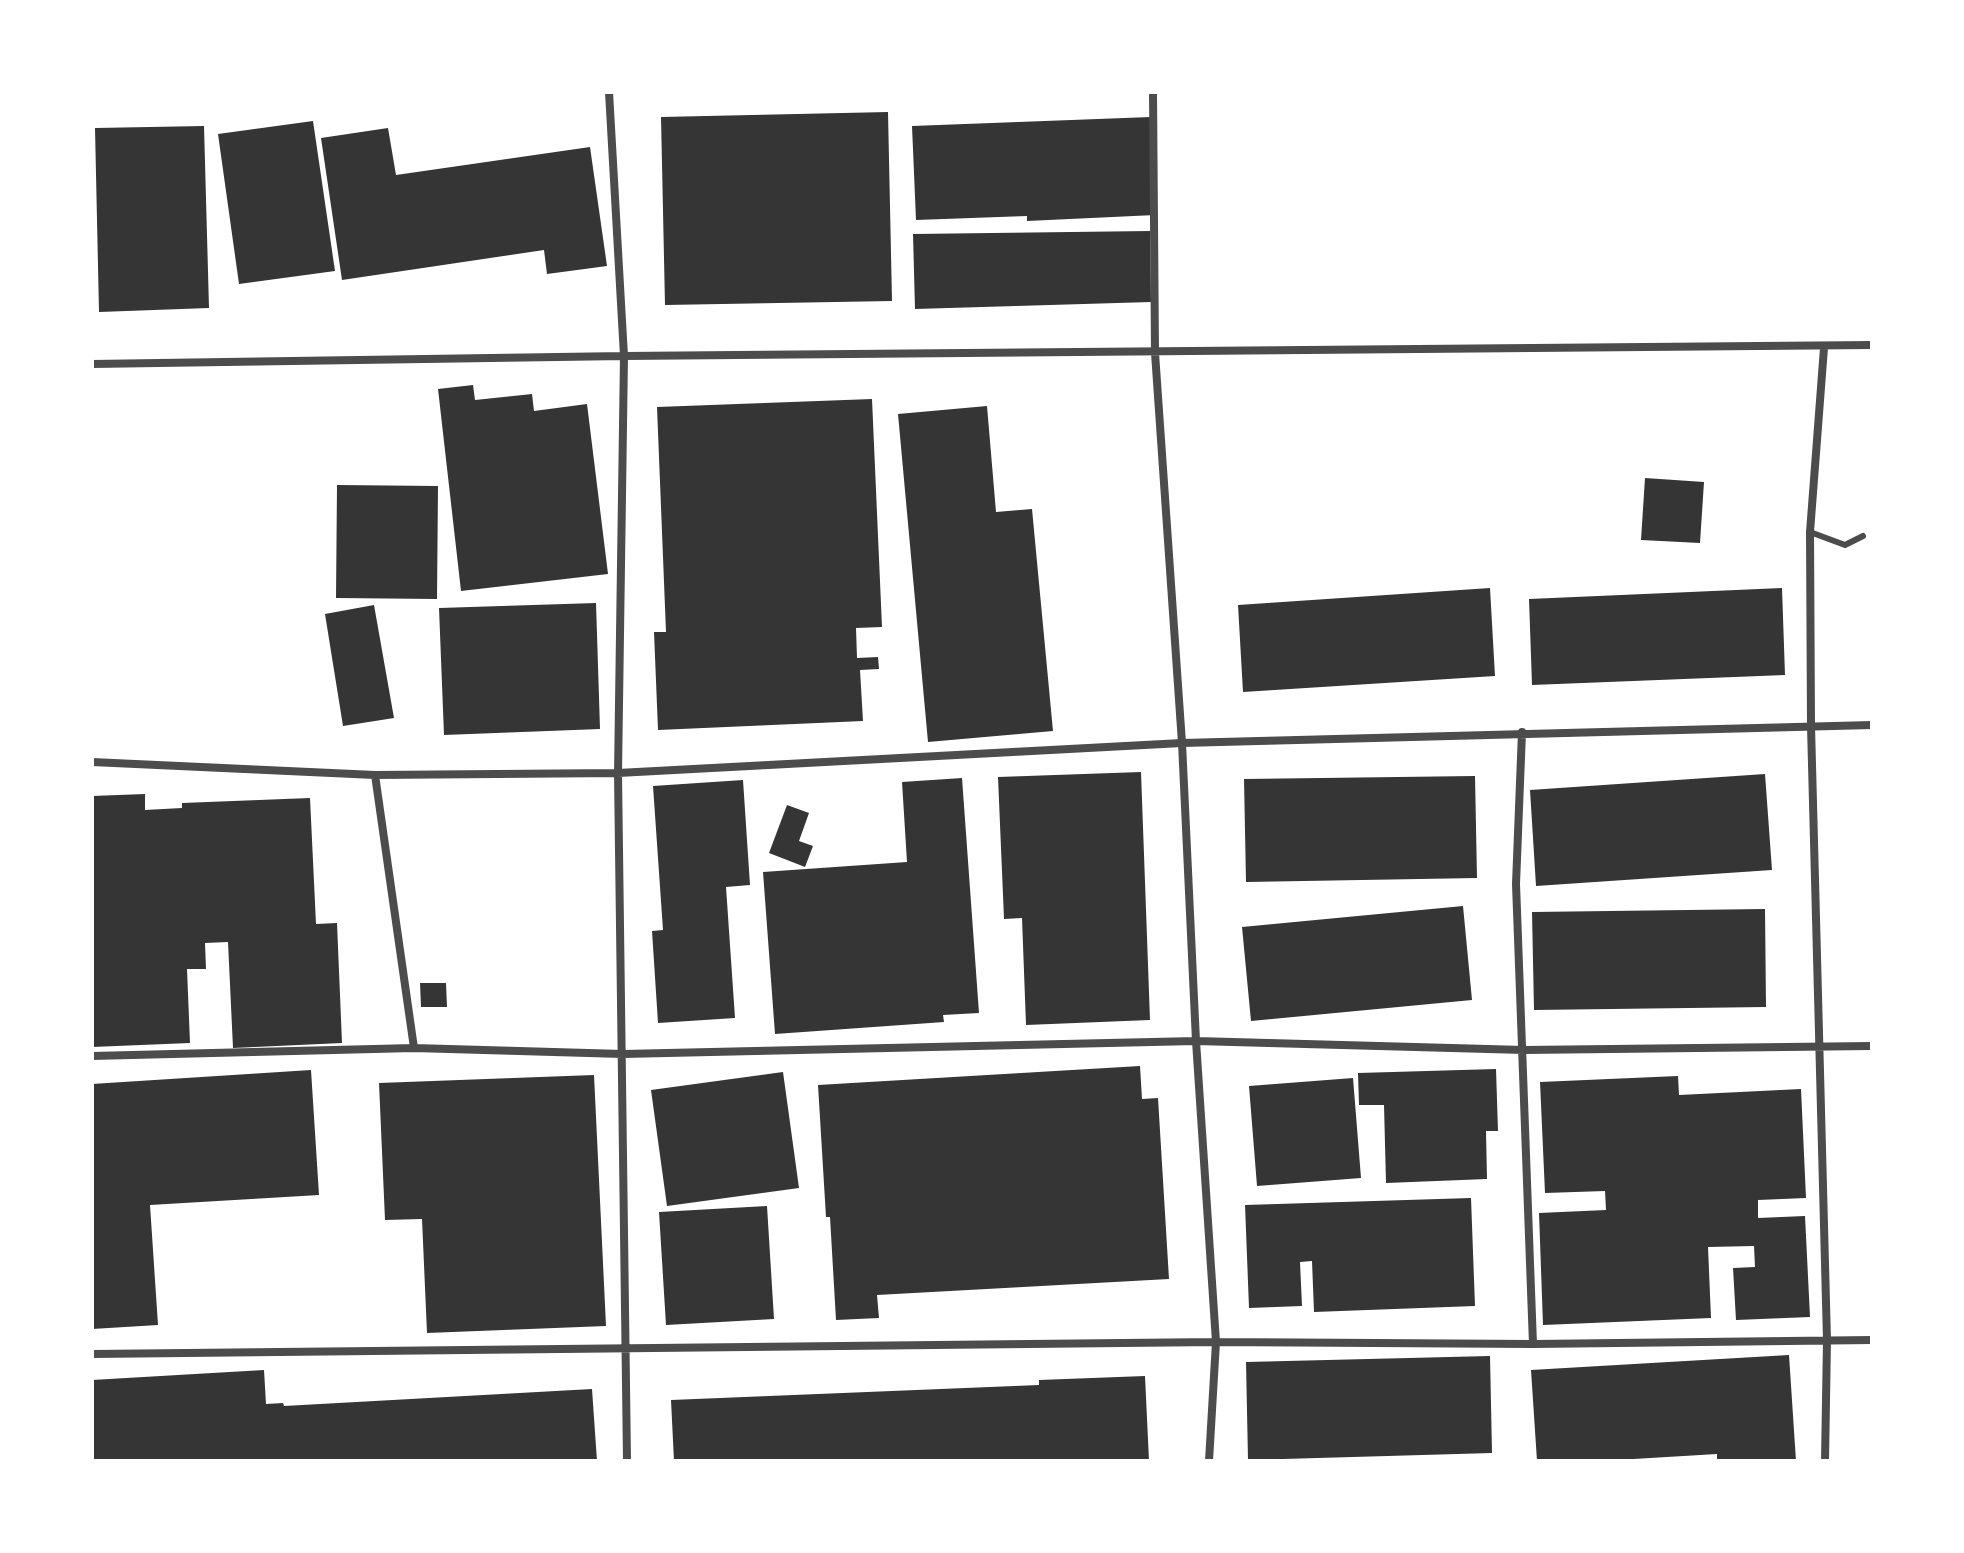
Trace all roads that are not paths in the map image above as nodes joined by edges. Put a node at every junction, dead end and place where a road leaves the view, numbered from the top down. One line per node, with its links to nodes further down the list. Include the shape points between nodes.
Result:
1 (609, 92): 6 (street)
2 (1153, 92): 5 (street)
3 (1872, 345): 4 (street)
4 (1824, 348): 5 (street); 8 (street)
5 (1155, 353): 6 (street); 13 (street)
6 (624, 356): 7 (street); 15 (street)
7 (92, 364)
8 (1810, 532): 9 (lane, via 1845,545); 11 (street)
9 (1863, 536)
10 (1872, 725): 11 (street)
11 (1811, 726): 12 (street); 19 (street)
12 (1522, 732): 13 (street); 21 (street, via 1516,884)
13 (1182, 743): 15 (street); 17 (street)
14 (92, 762): 16 (street)
15 (618, 773): 16 (street); 22 (street)
16 (375, 775): 20 (street)
17 (1196, 1041): 21 (street); 22 (street); 26 (street)
18 (1872, 1046): 19 (street)
19 (1820, 1047): 21 (street); 24 (street)
20 (414, 1048): 22 (street); 23 (street)
21 (1524, 1050): 27 (street)
22 (623, 1054): 28 (street)
23 (92, 1056)
24 (1827, 1340): 25 (street); 27 (street); 32 (street)
25 (1872, 1340)
26 (1216, 1342): 27 (street); 28 (street); 31 (street)
27 (1533, 1344)
28 (625, 1350): 29 (street); 30 (street)
29 (92, 1354)
30 (627, 1461)
31 (1209, 1461)
32 (1825, 1461)

